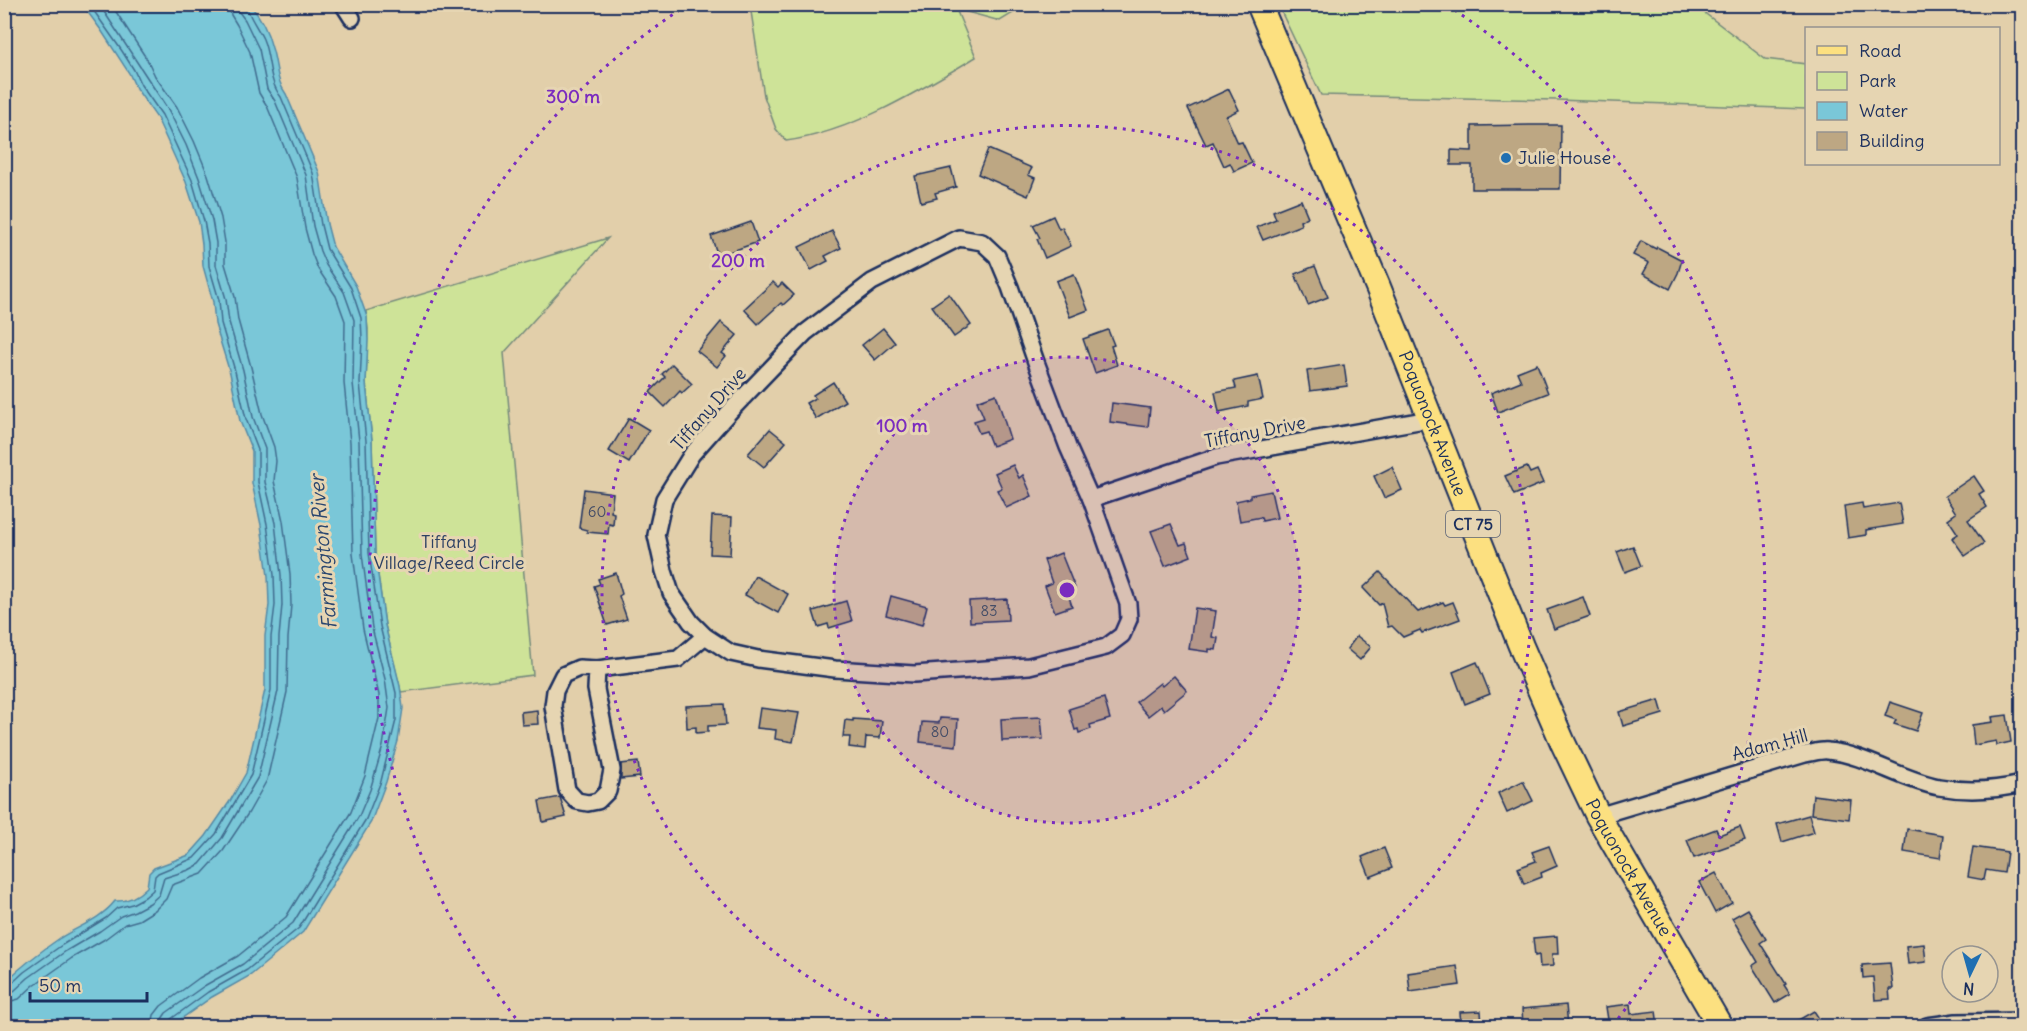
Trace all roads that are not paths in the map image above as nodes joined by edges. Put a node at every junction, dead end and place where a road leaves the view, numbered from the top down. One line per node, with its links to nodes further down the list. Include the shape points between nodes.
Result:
1 (344, 4): 3 (street)
2 (1259, 4): 4 (main road, Poquonock Avenue / CT 75)
3 (352, 18)
4 (1430, 419): 5 (street, Tiffany Drive, via 1216,457); 9 (main road, Poquonock Avenue / CT 75, via 1521,646)
5 (1091, 499): 6 (street, Tiffany Drive, via 1128,604 1129,619 1122,635 1106,647 1029,666 914,674 759,659 731,653); 6 (street, Tiffany Drive, via 997,256 982,242 959,238 872,282 805,333 692,454 664,499 656,535 671,593)
6 (705, 636): 7 (street, via 678,659)
7 (597, 669): 7 (street, via 596,689 612,770 608,791 598,801 588,803 577,801 567,790 553,706 563,675 579,668)
8 (2022, 784): 9 (street, Adam Hill, via 1965,790 1937,787 1827,751 1805,754)
9 (1598, 816): 11 (main road, Poquonock Avenue / CT 75)
10 (2022, 1021): 12 (street)
11 (1720, 1026)
12 (1926, 1026)

